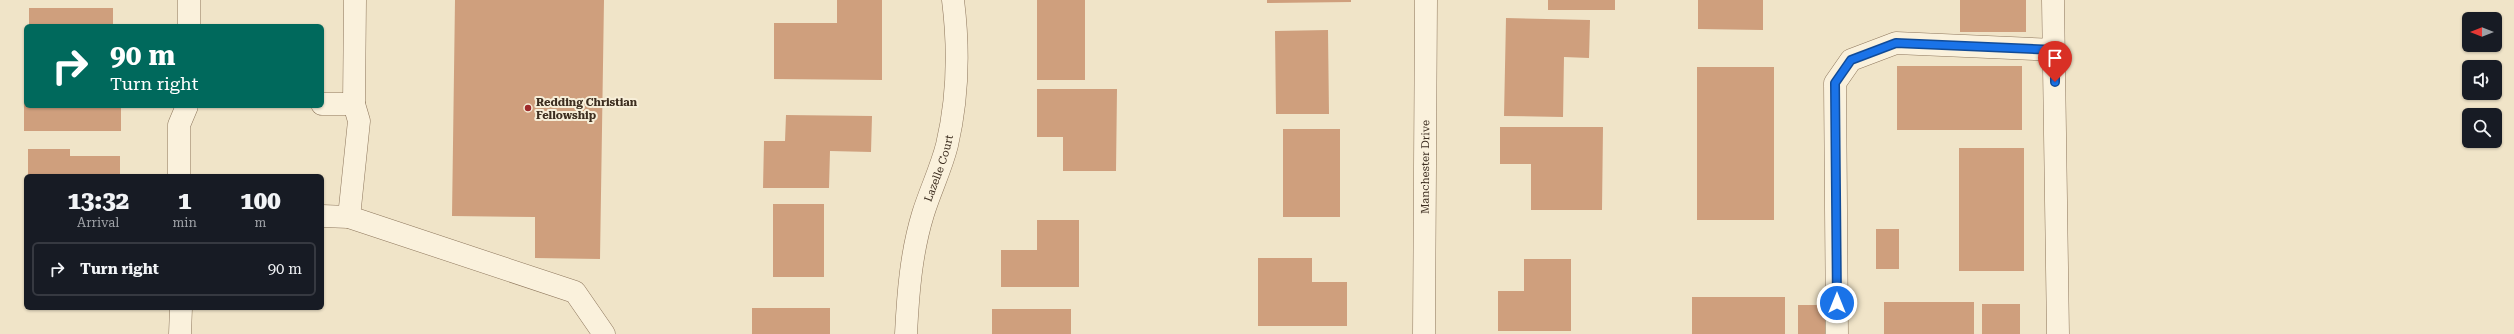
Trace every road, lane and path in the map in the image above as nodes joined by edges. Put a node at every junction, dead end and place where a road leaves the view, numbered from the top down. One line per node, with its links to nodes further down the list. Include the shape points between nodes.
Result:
1 (189, 0): 6 (street)
2 (355, 0): 9 (street)
3 (953, 0): 17 (street, Lazelle Court, via 957,55 953,114 947,146 923,213 914,250)
4 (1426, 0): 18 (street, Manchester Drive)
5 (2053, 0): 7 (street)
6 (189, 24)
7 (2055, 50): 19 (street, via 1896,43 1851,60 1835,83); 20 (street)
8 (324, 104): 9 (street)
9 (354, 104): 13 (street, via 359,121)
10 (186, 108): 11 (street, via 179,125)
11 (179, 174)
12 (324, 216): 13 (street)
13 (350, 217): 16 (street, via 575,292)
14 (181, 310): 15 (street)
15 (180, 334)
16 (604, 334)
17 (906, 334)
18 (1424, 334)
19 (1837, 334)
20 (2058, 334)

